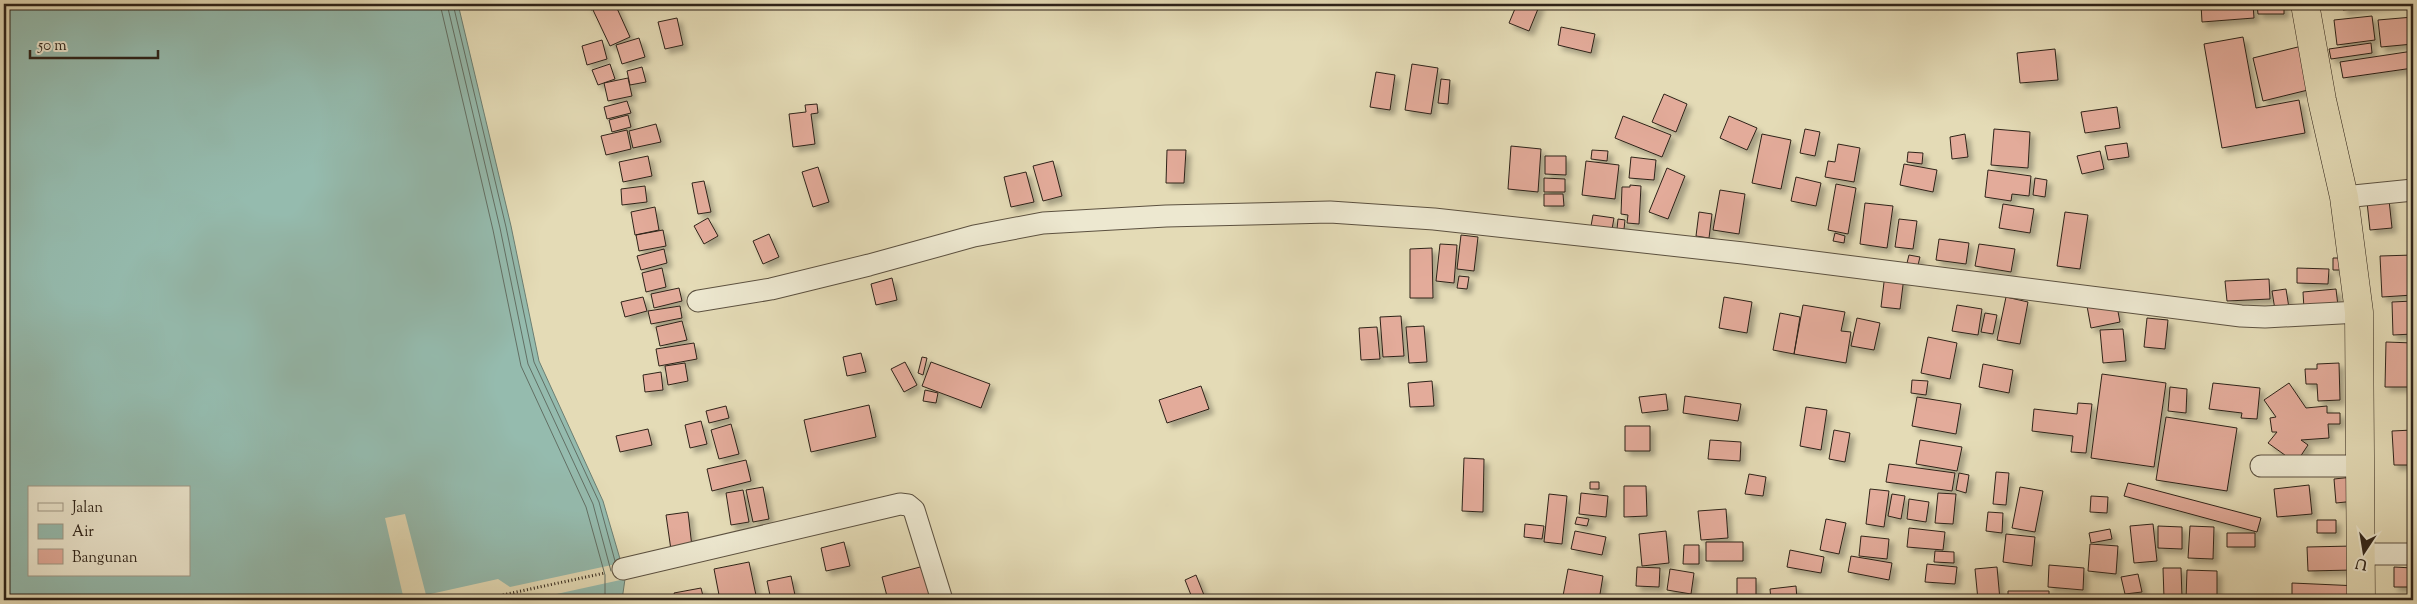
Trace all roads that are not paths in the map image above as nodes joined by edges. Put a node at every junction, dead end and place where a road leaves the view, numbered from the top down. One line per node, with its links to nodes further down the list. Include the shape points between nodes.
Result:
1 (2305, 4): 3 (highway)
2 (2413, 190): 3 (street)
3 (2344, 197): 5 (highway)
4 (698, 301): 5 (street, via 771,289 974,236 1043,223 1330,212 1434,219 1763,256 2241,316)
5 (2359, 312): 7 (highway)
6 (2261, 466): 7 (street)
7 (2360, 466): 8 (highway)
8 (2360, 554): 9 (street); 12 (highway)
9 (2413, 554)
10 (623, 569): 11 (street, via 900,504 914,510)
11 (942, 600)
12 (2361, 600)

